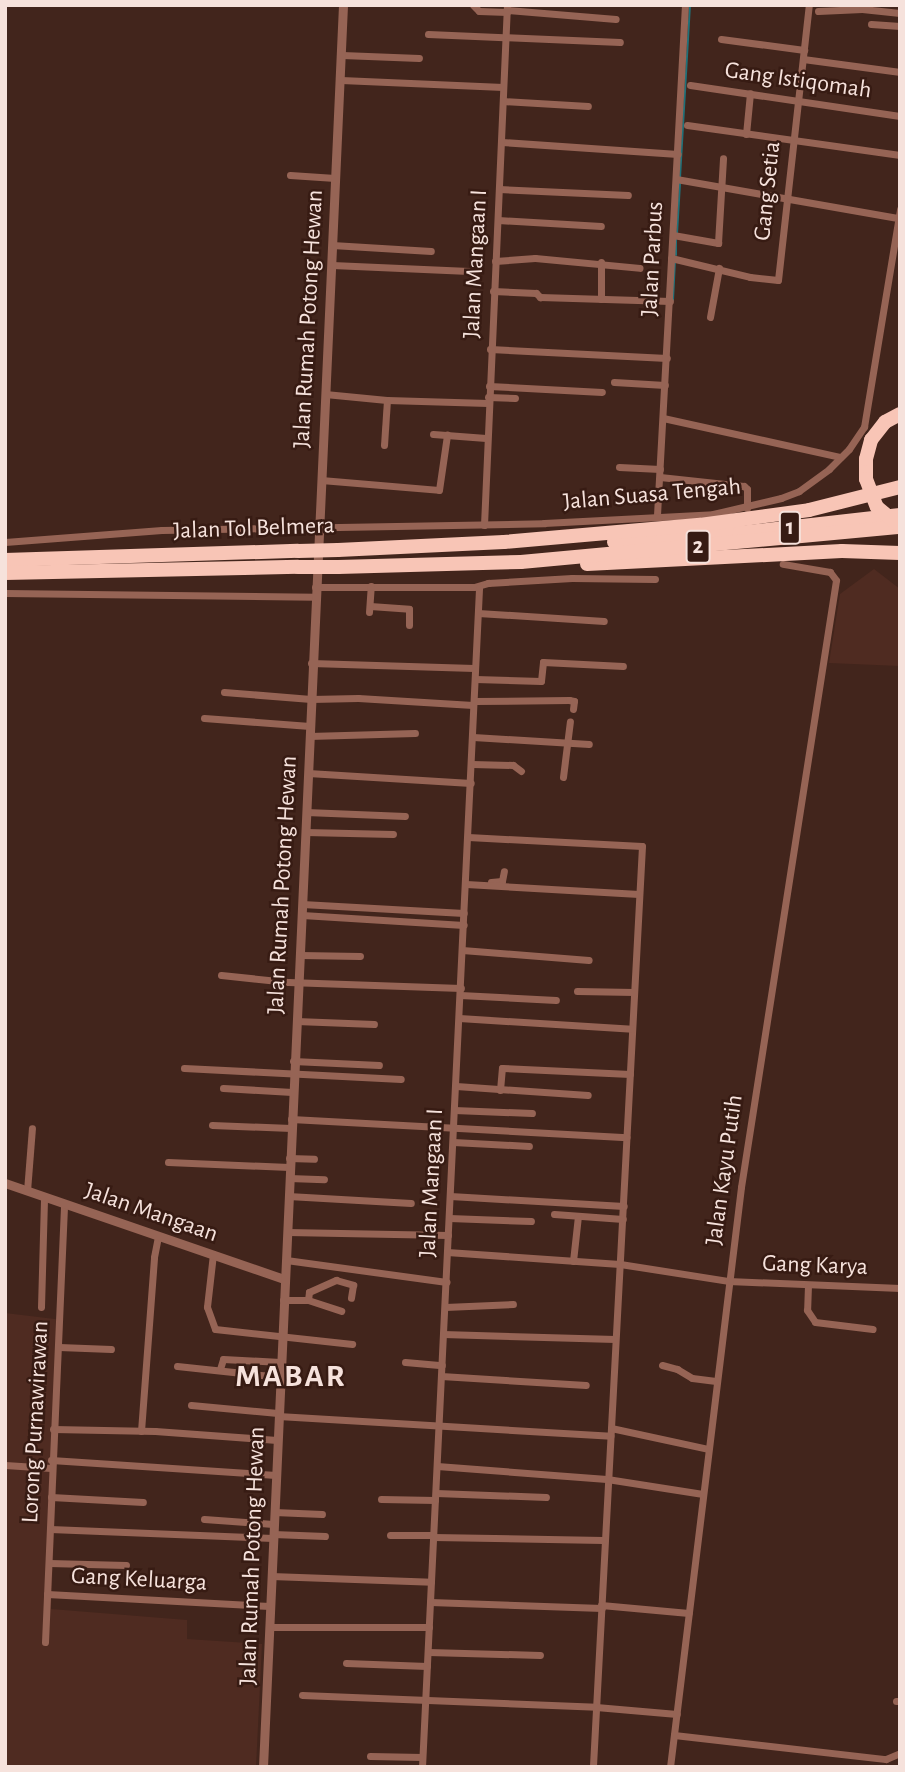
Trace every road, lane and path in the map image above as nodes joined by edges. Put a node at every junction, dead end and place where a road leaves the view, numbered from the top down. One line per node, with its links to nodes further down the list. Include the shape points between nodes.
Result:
1 (343, 5): 16 (street, Jalan Rumah Potong Hewan)
2 (473, 5): 5 (street, via 479,11)
3 (685, 5): 32 (street, Jalan Parbus)
4 (808, 5): 15 (street, Gang Setia)
5 (507, 9): 8 (street); 12 (street, Jalan Mangaan I)
6 (818, 11): 7 (street)
7 (900, 13)
8 (616, 19)
9 (871, 24): 10 (street)
10 (900, 26)
11 (428, 34): 12 (street)
12 (506, 38): 14 (street); 22 (street, Jalan Mangaan I)
13 (721, 39): 15 (street)
14 (620, 42)
15 (804, 50): 18 (street, Gang Setia)
16 (342, 55): 17 (street); 20 (street, Jalan Rumah Potong Hewan)
17 (419, 58)
18 (803, 59): 19 (street); 24 (street, Gang Setia)
19 (900, 72)
20 (341, 80): 22 (street); 36 (street, Jalan Rumah Potong Hewan)
21 (690, 85): 23 (street, Gang Istiqomah)
22 (503, 87): 25 (street, Jalan Mangaan I)
23 (750, 93): 24 (street, Gang Istiqomah); 29 (street)
24 (797, 99): 27 (street, Gang Istiqomah); 30 (street, Gang Setia)
25 (503, 101): 26 (street); 31 (street, Jalan Mangaan I)
26 (588, 106)
27 (900, 116)
28 (687, 125): 29 (street)
29 (746, 134): 30 (street)
30 (793, 140): 33 (street); 41 (street, Gang Setia)
31 (502, 142): 32 (street); 39 (street, Jalan Mangaan I)
32 (678, 154): 37 (street, Jalan Parbus)
33 (900, 155)
34 (723, 158): 38 (street)
35 (290, 175): 36 (street)
36 (335, 177): 46 (street, Jalan Rumah Potong Hewan)
37 (679, 180): 38 (street); 45 (street, Jalan Parbus)
38 (720, 188): 41 (street); 45 (street, via 717,245)
39 (499, 189): 40 (street); 43 (street, Jalan Mangaan I)
40 (628, 195)
41 (786, 200): 42 (street); 54 (street, Gang Setia, via 778,280)
42 (899, 214): 47 (street, Jalan Suasa Tengah)
43 (498, 220): 44 (street); 50 (street, Jalan Mangaan I)
44 (601, 226)
45 (675, 236): 49 (street, Jalan Parbus)
46 (332, 245): 48 (street); 52 (street, Jalan Rumah Potong Hewan)
47 (896, 250): 76 (street, Jalan Suasa Tengah, via 866,418 860,436)
48 (431, 251)
49 (674, 259): 54 (street, Gang Setia); 58 (street, Jalan Parbus)
50 (495, 261): 51 (street); 56 (street, Jalan Mangaan I)
51 (601, 262): 53 (street); 57 (street)
52 (332, 265): 55 (street); 66 (street, Jalan Rumah Potong Hewan)
53 (640, 268)
54 (719, 268): 59 (street)
55 (469, 271)
56 (493, 291): 57 (street, via 536,293 540,298); 60 (street, Jalan Mangaan I)
57 (601, 299): 58 (street)
58 (670, 301): 61 (street, Jalan Parbus)
59 (710, 317)
60 (491, 349): 61 (street); 64 (street, Jalan Mangaan I)
61 (667, 358): 63 (street, Jalan Parbus)
62 (614, 382): 63 (street)
63 (665, 385): 71 (street, Jalan Parbus)
64 (489, 386): 65 (street); 69 (street, Jalan Mangaan I)
65 (602, 392)
66 (324, 394): 68 (street); 79 (street, Jalan Rumah Potong Hewan)
67 (514, 398): 69 (street)
68 (387, 400): 69 (street); 75 (street)
69 (488, 400): 74 (street, Jalan Mangaan I)
70 (900, 414): 86 (highway, bridge, via 885,422 872,440 865,469 877,507)
71 (663, 418): 76 (street); 78 (street, Jalan Parbus)
72 (433, 434): 73 (street)
73 (447, 435): 74 (street); 79 (street, via 439,489)
74 (486, 438): 84 (street, Jalan Mangaan I)
75 (384, 445)
76 (841, 457): 81 (street, Jalan Suasa Tengah, via 799,491)
77 (619, 467): 78 (street)
78 (660, 473): 81 (street, via 744,486); 82 (street, Jalan Parbus)
79 (321, 480): 85 (street, Jalan Rumah Potong Hewan)
80 (900, 487): 89 (highway, via 779,515)
81 (747, 508): 82 (street, Jalan Suasa Tengah)
82 (657, 515): 84 (street, Jalan Suasa Tengah)
83 (900, 515): 87 (highway, 1)
84 (484, 524): 85 (street, Jalan Suasa Tengah)
85 (318, 526): 88 (street, Jalan Suasa Tengah, via 162,530); 100 (street, Jalan Rumah Potong Hewan)
86 (900, 526): 94 (highway, 2)
87 (680, 538): 89 (highway, 2)
88 (5, 542)
89 (504, 542): 92 (highway, Jalan Tol Belmera / 2, bridge)
90 (900, 543): 93 (highway)
91 (900, 553): 93 (highway, via 842,551)
92 (5, 559)
93 (691, 561): 94 (highway)
94 (495, 563): 96 (highway, Jalan Tol Belmera / 2, bridge)
95 (783, 564): 201 (street, Jalan Kayu Putih, via 830,572 836,580)
96 (5, 573)
97 (655, 579): 99 (street, via 572,578)
98 (371, 586): 99 (street); 100 (street); 104 (street, via 370,609 409,609)
99 (479, 587): 102 (street, Jalan Mangaan I)
100 (315, 592): 101 (street); 105 (street, Jalan Rumah Potong Hewan)
101 (5, 593)
102 (478, 612): 103 (street); 107 (street, Jalan Mangaan I)
103 (604, 621)
104 (408, 625)
105 (311, 663): 107 (street); 110 (street, Jalan Rumah Potong Hewan)
106 (623, 666): 108 (street, via 543,662 541,681)
107 (474, 668): 108 (street, Jalan Mangaan I)
108 (475, 679): 111 (street, Jalan Mangaan I)
109 (224, 692): 110 (street)
110 (311, 699): 111 (street); 115 (street, Jalan Rumah Potong Hewan)
111 (473, 703): 112 (street, via 569,700 574,701); 117 (street, Jalan Mangaan I)
112 (573, 709)
113 (204, 718): 115 (street)
114 (570, 720): 118 (street)
115 (310, 731): 116 (street); 122 (street, Jalan Rumah Potong Hewan)
116 (415, 733)
117 (473, 737): 118 (street); 120 (street, Jalan Mangaan I)
118 (566, 742): 119 (street); 123 (street)
119 (589, 744)
120 (472, 764): 121 (street, via 513,765); 124 (street, Jalan Mangaan I)
121 (521, 771)
122 (308, 773): 124 (street); 125 (street, Jalan Rumah Potong Hewan)
123 (564, 777)
124 (471, 783): 129 (street, Jalan Mangaan I)
125 (306, 812): 126 (street); 127 (street, Jalan Rumah Potong Hewan)
126 (405, 816)
127 (305, 832): 128 (street); 133 (street, Jalan Rumah Potong Hewan)
128 (393, 834)
129 (468, 837): 131 (street, Jalan Mangaan I); 132 (street, via 642,846)
130 (504, 871): 131 (street, via 500,882)
131 (466, 883): 132 (street); 134 (street, Jalan Mangaan I)
132 (639, 894): 145 (street)
133 (302, 904): 134 (street); 135 (street, Jalan Rumah Potong Hewan)
134 (464, 913): 136 (street, Jalan Mangaan I)
135 (302, 915): 136 (street); 138 (street, Jalan Rumah Potong Hewan)
136 (464, 925): 137 (street, Jalan Mangaan I)
137 (462, 950): 140 (street); 143 (street, Jalan Mangaan I)
138 (300, 955): 139 (street); 142 (street, Jalan Rumah Potong Hewan)
139 (360, 956)
140 (589, 960)
141 (221, 975): 142 (street)
142 (298, 982): 143 (street); 148 (street, Jalan Rumah Potong Hewan)
143 (460, 991): 146 (street); 147 (street, Jalan Mangaan I)
144 (577, 991): 145 (street)
145 (634, 992): 150 (street)
146 (556, 1000)
147 (459, 1018): 150 (street); 159 (street, Jalan Mangaan I)
148 (296, 1021): 149 (street); 151 (street, Jalan Rumah Potong Hewan)
149 (374, 1024)
150 (632, 1029): 155 (street)
151 (293, 1061): 152 (street); 156 (street, Jalan Rumah Potong Hewan)
152 (340, 1063): 153 (street); 157 (street)
153 (379, 1065)
154 (184, 1068): 156 (street)
155 (630, 1074): 161 (street, via 502,1068); 170 (street)
156 (293, 1075): 157 (street); 162 (street, Jalan Rumah Potong Hewan)
157 (340, 1076): 158 (street)
158 (401, 1079)
159 (456, 1086): 161 (street); 164 (street, Jalan Mangaan I)
160 (223, 1088): 162 (street)
161 (500, 1090): 163 (street)
162 (292, 1093): 166 (street, Jalan Rumah Potong Hewan)
163 (589, 1095)
164 (454, 1110): 165 (street); 169 (street, Jalan Mangaan I)
165 (532, 1113)
166 (291, 1123): 167 (street); 169 (street); 175 (street, Jalan Rumah Potong Hewan)
167 (212, 1125)
168 (32, 1128): 179 (street)
169 (454, 1129): 170 (street); 171 (street, Jalan Mangaan I)
170 (627, 1138): 186 (street)
171 (453, 1142): 172 (street); 181 (street, Jalan Mangaan I)
172 (529, 1146)
173 (314, 1159): 175 (street)
174 (168, 1162): 175 (street)
175 (289, 1163): 176 (street, Jalan Rumah Potong Hewan)
176 (289, 1178): 177 (street); 180 (street, Jalan Rumah Potong Hewan)
177 (324, 1179)
178 (5, 1184): 179 (street, Jalan Mangaan)
179 (27, 1191): 182 (street, Jalan Mangaan)
180 (288, 1196): 183 (street); 192 (street, Jalan Rumah Potong Hewan)
181 (450, 1196): 184 (street); 189 (street, Jalan Mangaan I)
182 (44, 1197): 185 (street, Jalan Mangaan); 209 (street)
183 (411, 1203)
184 (574, 1203): 186 (street); 188 (street)
185 (64, 1204): 194 (street, Jalan Mangaan); 217 (street, Lorong Purnawirawan)
186 (624, 1206): 190 (street)
187 (554, 1214): 188 (street)
188 (576, 1216): 190 (street); 198 (street)
189 (449, 1219): 191 (street); 193 (street, Jalan Mangaan I)
190 (623, 1219): 199 (street)
191 (531, 1221)
192 (287, 1232): 193 (street); 197 (street, Jalan Rumah Potong Hewan)
193 (448, 1235): 195 (street, Jalan Mangaan I)
194 (159, 1236): 196 (street, Jalan Mangaan); 233 (street)
195 (447, 1252): 198 (street, Gang Karya); 202 (street, Jalan Mangaan I)
196 (213, 1254): 200 (street, Jalan Mangaan); 214 (street, via 207,1305 212,1327)
197 (286, 1260): 200 (street, Jalan Rumah Potong Hewan); 202 (street)
198 (573, 1261): 199 (street, Gang Karya)
199 (620, 1264): 201 (street, Gang Karya); 215 (street)
200 (284, 1279): 206 (street, Jalan Rumah Potong Hewan)
201 (728, 1281): 203 (street, Gang Karya); 227 (street, Jalan Kayu Putih)
202 (446, 1282): 210 (street, Jalan Mangaan I)
203 (808, 1285): 204 (street, Gang Karya); 212 (street, via 807,1310 815,1322)
204 (900, 1288)
205 (351, 1298): 207 (street, via 353,1285 336,1280 309,1293)
206 (283, 1300): 207 (street); 214 (street, Jalan Rumah Potong Hewan)
207 (308, 1300): 211 (street)
208 (513, 1304): 210 (street)
209 (41, 1307)
210 (445, 1307): 213 (street, Jalan Mangaan I)
211 (341, 1311)
212 (873, 1329)
213 (443, 1334): 215 (street); 221 (street, Jalan Mangaan I)
214 (282, 1336): 216 (street); 219 (street, Jalan Rumah Potong Hewan)
215 (615, 1339): 234 (street)
216 (352, 1344)
217 (59, 1347): 218 (street); 232 (street, Lorong Purnawirawan)
218 (111, 1349)
219 (281, 1362): 224 (street, via 223,1359); 226 (street, Jalan Rumah Potong Hewan)
220 (405, 1362): 221 (street)
221 (442, 1365): 225 (street, Jalan Mangaan I)
222 (662, 1365): 227 (street, via 692,1378)
223 (177, 1366): 224 (street)
224 (220, 1369): 226 (street)
225 (441, 1376): 228 (street); 231 (street, Jalan Mangaan I)
226 (280, 1377): 230 (street, Jalan Rumah Potong Hewan)
227 (716, 1381): 236 (street, Jalan Kayu Putih)
228 (586, 1385)
229 (191, 1405): 230 (street)
230 (278, 1414): 231 (street); 235 (street, Jalan Rumah Potong Hewan)
231 (439, 1424): 234 (street); 239 (street, Jalan Mangaan I)
232 (53, 1429): 233 (street); 237 (street, Lorong Purnawirawan)
233 (141, 1431): 235 (street)
234 (611, 1432): 236 (street); 241 (street)
235 (277, 1440): 240 (street, Jalan Rumah Potong Hewan)
236 (708, 1449): 242 (street, Jalan Kayu Putih)
237 (51, 1464): 238 (street); 240 (street); 243 (street, Lorong Purnawirawan)
238 (5, 1465)
239 (437, 1466): 241 (street); 244 (street, Jalan Mangaan I)
240 (275, 1475): 248 (street, Jalan Rumah Potong Hewan)
241 (607, 1479): 242 (street); 256 (street)
242 (703, 1494): 265 (street, Jalan Kayu Putih)
243 (51, 1497): 247 (street); 251 (street, Lorong Purnawirawan)
244 (435, 1497): 245 (street); 246 (street); 255 (street, Jalan Mangaan I)
245 (546, 1497)
246 (381, 1499)
247 (144, 1502)
248 (274, 1512): 249 (street); 252 (street, Jalan Rumah Potong Hewan)
249 (322, 1514)
250 (204, 1520): 252 (street)
251 (50, 1529): 252 (street); 257 (street, Lorong Purnawirawan)
252 (273, 1532): 254 (street); 259 (street, Jalan Rumah Potong Hewan)
253 (390, 1535): 255 (street)
254 (325, 1536)
255 (433, 1536): 256 (street); 260 (street, Jalan Mangaan I)
256 (603, 1540): 264 (street)
257 (49, 1563): 258 (street); 261 (street, Lorong Purnawirawan)
258 (126, 1565)
259 (271, 1576): 260 (street); 263 (street, Jalan Rumah Potong Hewan)
260 (431, 1582): 262 (street, Jalan Mangaan I)
261 (47, 1594): 263 (street, Gang Keluarga); 268 (street, Lorong Purnawirawan)
262 (430, 1602): 264 (street); 267 (street, Jalan Mangaan I)
263 (270, 1606): 266 (street, Jalan Rumah Potong Hewan)
264 (602, 1607): 265 (street); 275 (street)
265 (689, 1613): 276 (street, Jalan Kayu Putih)
266 (269, 1627): 267 (street); 282 (street, Jalan Rumah Potong Hewan)
267 (429, 1628): 269 (street, Jalan Mangaan I)
268 (45, 1642)
269 (428, 1652): 270 (street); 272 (street, Jalan Mangaan I)
270 (540, 1655)
271 (346, 1663): 272 (street)
272 (427, 1666): 274 (street, Jalan Mangaan I)
273 (302, 1695): 274 (street)
274 (425, 1700): 275 (street); 280 (street, Jalan Mangaan I)
275 (596, 1707): 276 (street); 284 (street)
276 (677, 1714): 277 (street, Jalan Kayu Putih)
277 (674, 1735): 281 (street); 285 (street, Jalan Kayu Putih)
278 (900, 1753): 281 (street)
279 (370, 1756): 280 (street)
280 (422, 1757): 283 (street, Jalan Mangaan I)
281 (886, 1763)
282 (263, 1767)
283 (422, 1767)
284 (593, 1767)
285 (670, 1767)

